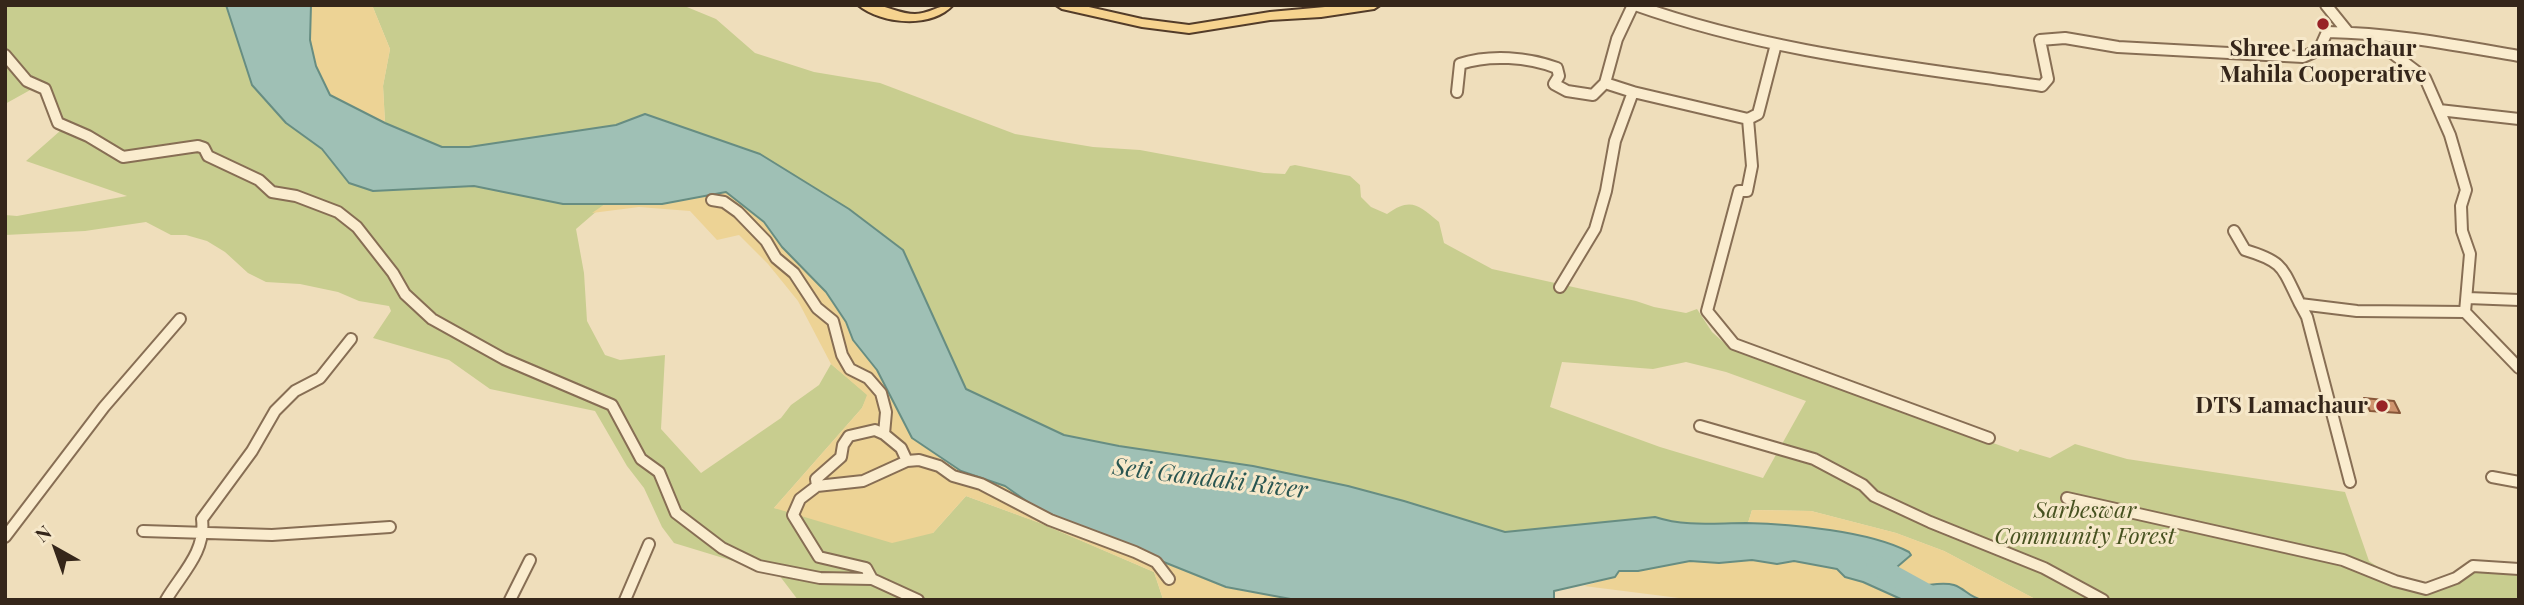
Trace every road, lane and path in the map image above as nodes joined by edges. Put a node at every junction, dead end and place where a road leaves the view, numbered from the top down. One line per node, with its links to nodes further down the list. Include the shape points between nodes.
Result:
1 (864, 5): 2 (main road, via 920,20)
2 (947, 5)
3 (1062, 5): 4 (main road, via 1189,29)
4 (1374, 5)
5 (1634, 5): 9 (street, via 1703,30); 12 (street, via 1617,39)
6 (2326, 5): 7 (street)
7 (2347, 32): 8 (street); 9 (street, via 2327,32 2319,50 2303,57 2118,47 2065,37 2040,40 2048,79 2042,86)
8 (2364, 34): 11 (street); 15 (street, via 2425,78)
9 (1775, 48): 16 (street, via 1758,114)
10 (5, 55): 44 (street, via 27,81 48,94 58,122 114,154 123,158 198,146 272,192 296,195 338,212 357,227 405,294 432,319 504,359 612,405 641,459 659,472 676,513 722,548 759,566 820,578)
11 (2519, 56)
12 (1605, 83): 13 (street, via 1593,95 1572,92 1554,84 1557,68 1547,63 1475,61 1460,64); 14 (street)
13 (1457, 92)
14 (1633, 92): 16 (street); 20 (street, via 1615,141 1595,229)
15 (2439, 110): 17 (street); 21 (street, via 2466,190 2462,231 2470,254)
16 (1748, 119): 30 (street, via 1752,166 1747,191 1739,191 1707,311 1734,344)
17 (2519, 119)
18 (712, 200): 29 (street, via 738,212 833,321 850,369 868,378 881,393 886,412)
19 (2234, 231): 23 (street, via 2245,250 2280,264)
20 (1560, 287)
21 (2468, 298): 22 (street); 24 (street)
22 (2519, 300)
23 (2300, 304): 24 (street, via 2357,311); 33 (street)
24 (2465, 312): 27 (street)
25 (180, 319): 40 (street, via 104,407)
26 (351, 339): 39 (street, via 320,378 295,391 275,411 202,519)
27 (2519, 368)
28 (1700, 426): 50 (street, via 1814,459 1863,485 1874,496 2044,568)
29 (884, 434): 31 (street, via 901,447); 35 (street, via 875,430 849,436 841,457 816,479)
30 (1989, 438)
31 (907, 461): 35 (street, via 863,481); 45 (street, via 939,466 953,477 981,484 1050,520 1135,552 1156,562)
32 (2491, 477): 34 (street)
33 (2350, 482)
34 (2519, 482)
35 (817, 486): 44 (street, via 800,499 793,515 800,529 819,557 866,568)
36 (2067, 498): 43 (street, via 2311,552 2426,589 2456,578 2473,565)
37 (390, 527): 39 (street, via 272,536)
38 (144, 531): 39 (street)
39 (205, 534): 46 (street)
40 (5, 537)
41 (649, 544): 48 (street)
42 (530, 559): 47 (street)
43 (2519, 569)
44 (872, 579): 49 (street)
45 (1169, 579)
46 (166, 600)
47 (510, 600)
48 (625, 600)
49 (918, 600)
50 (2104, 600)

